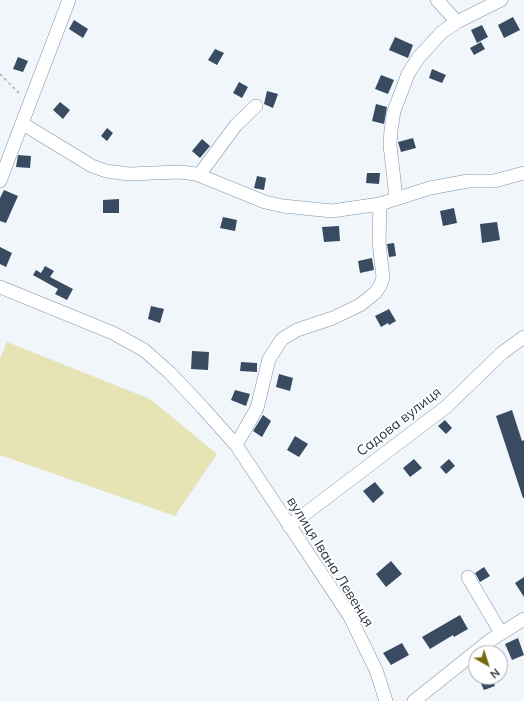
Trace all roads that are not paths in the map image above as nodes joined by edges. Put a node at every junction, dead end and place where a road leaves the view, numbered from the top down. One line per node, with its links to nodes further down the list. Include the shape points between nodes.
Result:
1 (69, 0): 6 (street)
2 (437, 0): 4 (street)
3 (501, 0): 4 (street)
4 (457, 22): 10 (street, via 442,32 418,58 401,88 394,111 390,145)
5 (256, 106): 8 (street, via 236,126)
6 (23, 124): 8 (street, via 92,166 106,171 130,174 180,172); 9 (street)
7 (524, 173): 10 (street, via 494,181 468,181 438,186)
8 (199, 175): 11 (street, via 265,202 283,206 332,211)
9 (0, 181)
10 (396, 198): 11 (street)
11 (380, 204): 14 (street, via 379,242 383,278 380,286 360,305 333,318 297,330 282,339 269,359 257,408)
12 (0, 287): 14 (street, вулиця Івана Левенця, via 112,333 144,350 170,373)
13 (524, 337): 15 (street, Садова вулиця, via 502,354 446,407)
14 (236, 445): 15 (street, вулиця Івана Левенця)
15 (289, 526): 19 (street, вулиця Івана Левенця, via 349,615 376,670)
16 (468, 577): 18 (street)
17 (524, 619): 18 (street)
18 (501, 634): 20 (street)
19 (386, 701)
20 (414, 701)

